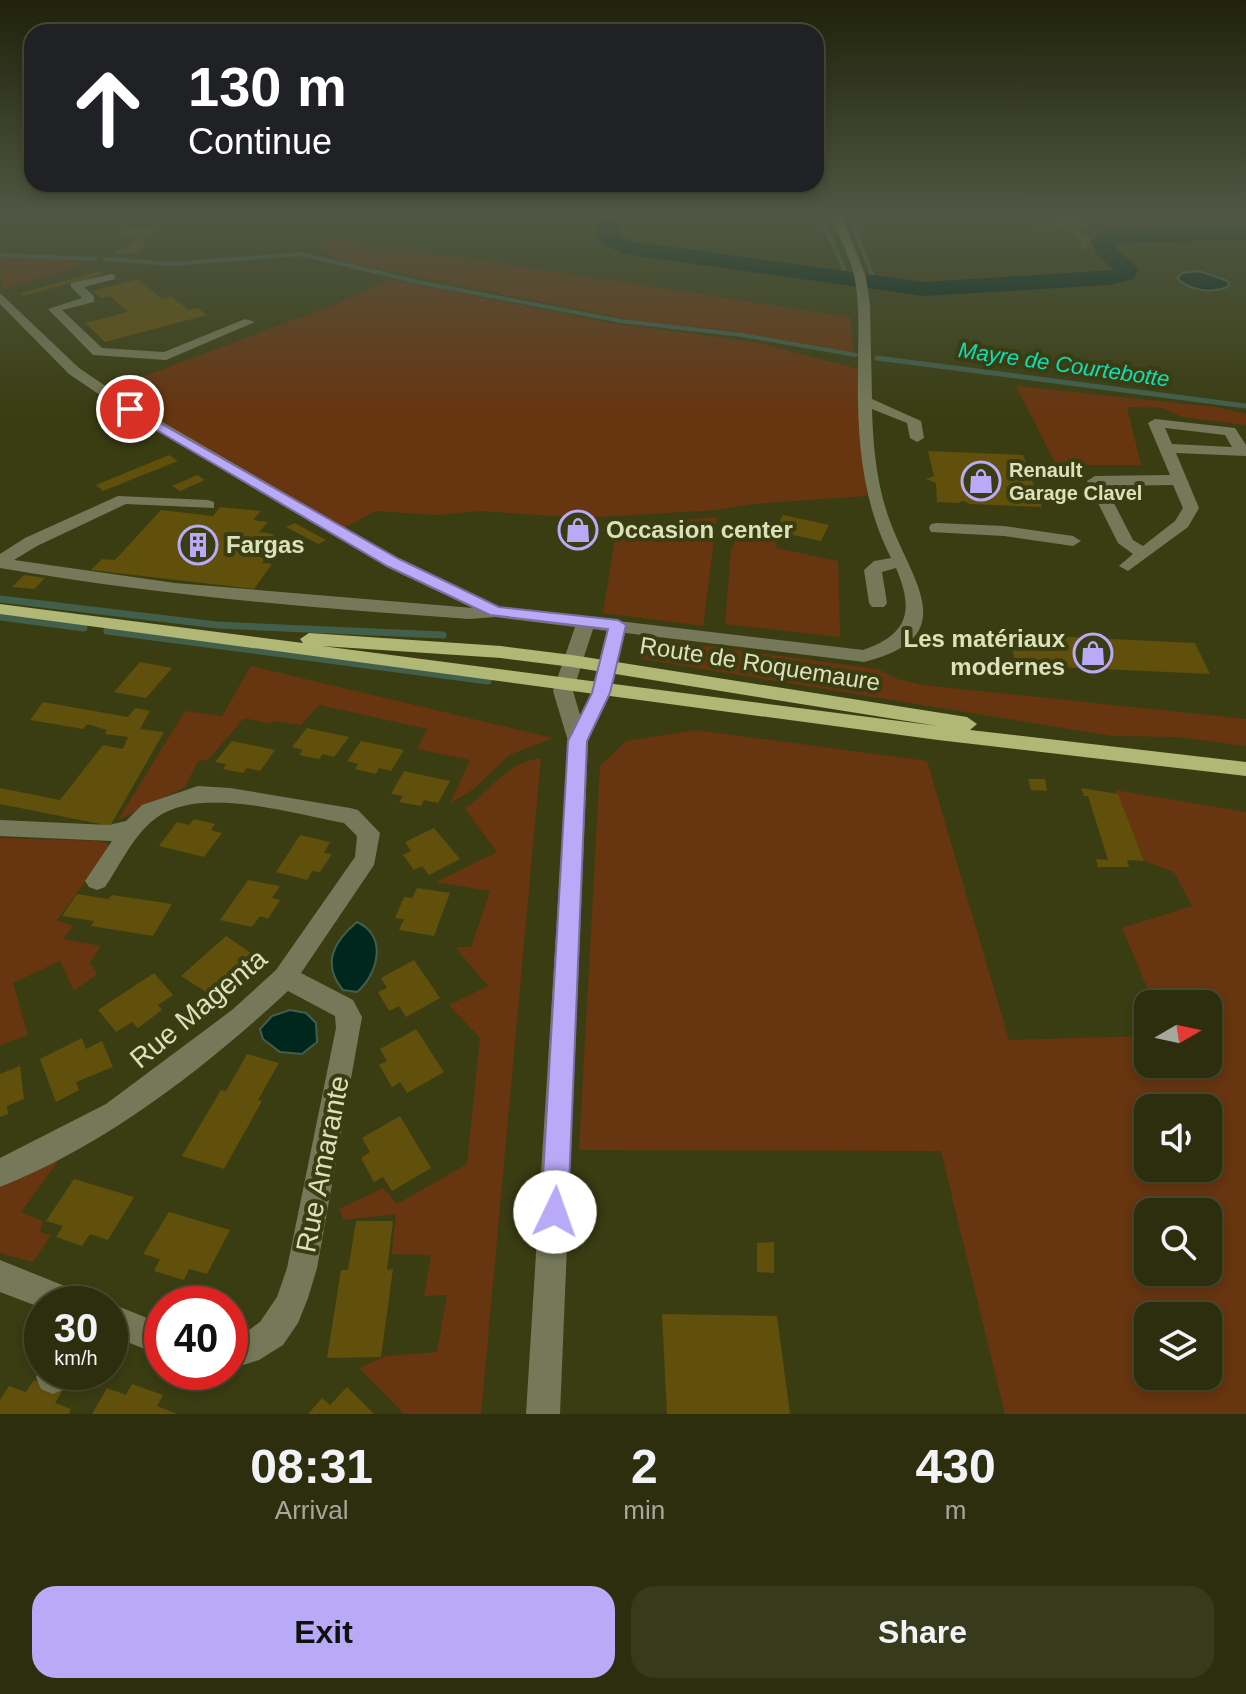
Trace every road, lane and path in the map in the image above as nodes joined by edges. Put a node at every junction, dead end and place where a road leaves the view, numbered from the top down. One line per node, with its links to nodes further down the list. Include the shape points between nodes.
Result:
1 (89, 282): 4 (street, via 75,285 90,299 54,309 98,352 166,356)
2 (861, 282): 5 (street)
3 (0, 297): 18 (street, via 74,371 130,409 393,563)
4 (249, 322)
5 (867, 402): 6 (street, via 914,421); 14 (street, via 870,482)
6 (917, 438)
7 (1166, 448): 7 (street, via 1228,451 1243,452 1230,431 1155,423); 8 (street)
8 (1180, 480): 12 (street, via 1191,508 1182,524); 12 (street, via 1095,481 1126,543)
9 (208, 505): 13 (street, via 124,499)
10 (937, 528): 11 (street)
11 (1073, 541)
12 (1144, 553): 15 (street)
13 (0, 562): 18 (street, via 150,587)
14 (902, 562): 16 (street, via 873,570); 20 (street, via 910,582 913,620 888,649 864,656)
15 (1128, 566)
16 (878, 603)
17 (0, 609): 21 (main road, Route de Roquemaure)
18 (495, 612): 19 (street)
19 (586, 621): 20 (street); 22 (street)
20 (618, 625): 23 (street)
21 (201, 633): 22 (main road, Route de Roquemaure, via 389,643); 24 (main road, Route de Roquemaure)
22 (572, 661): 23 (main road, Route de Roquemaure); 24 (street)
23 (609, 666): 25 (street); 27 (main road, Route de Roquemaure)
24 (564, 683): 25 (main road, Route de Roquemaure); 26 (street)
25 (602, 688): 26 (street); 27 (main road, Route de Roquemaure)
26 (578, 741): 37 (street)
27 (1164, 758): 28 (main road, Route de Roquemaure)
28 (1246, 769)
29 (133, 827): 30 (street, Rue Magenta, via 109,833); 31 (street); 32 (street, Rue Magenta, via 150,811 198,794 350,816 369,833 366,859)
30 (0, 828)
31 (97, 881)
32 (285, 977): 33 (street, Rue Magenta, via 241,1018 116,1113); 36 (street, Rue Amarante, via 344,1008 349,1028 292,1301 282,1323 260,1344)
33 (0, 1173)
34 (0, 1276): 35 (street)
35 (25, 1286)
36 (248, 1348)
37 (543, 1414)

